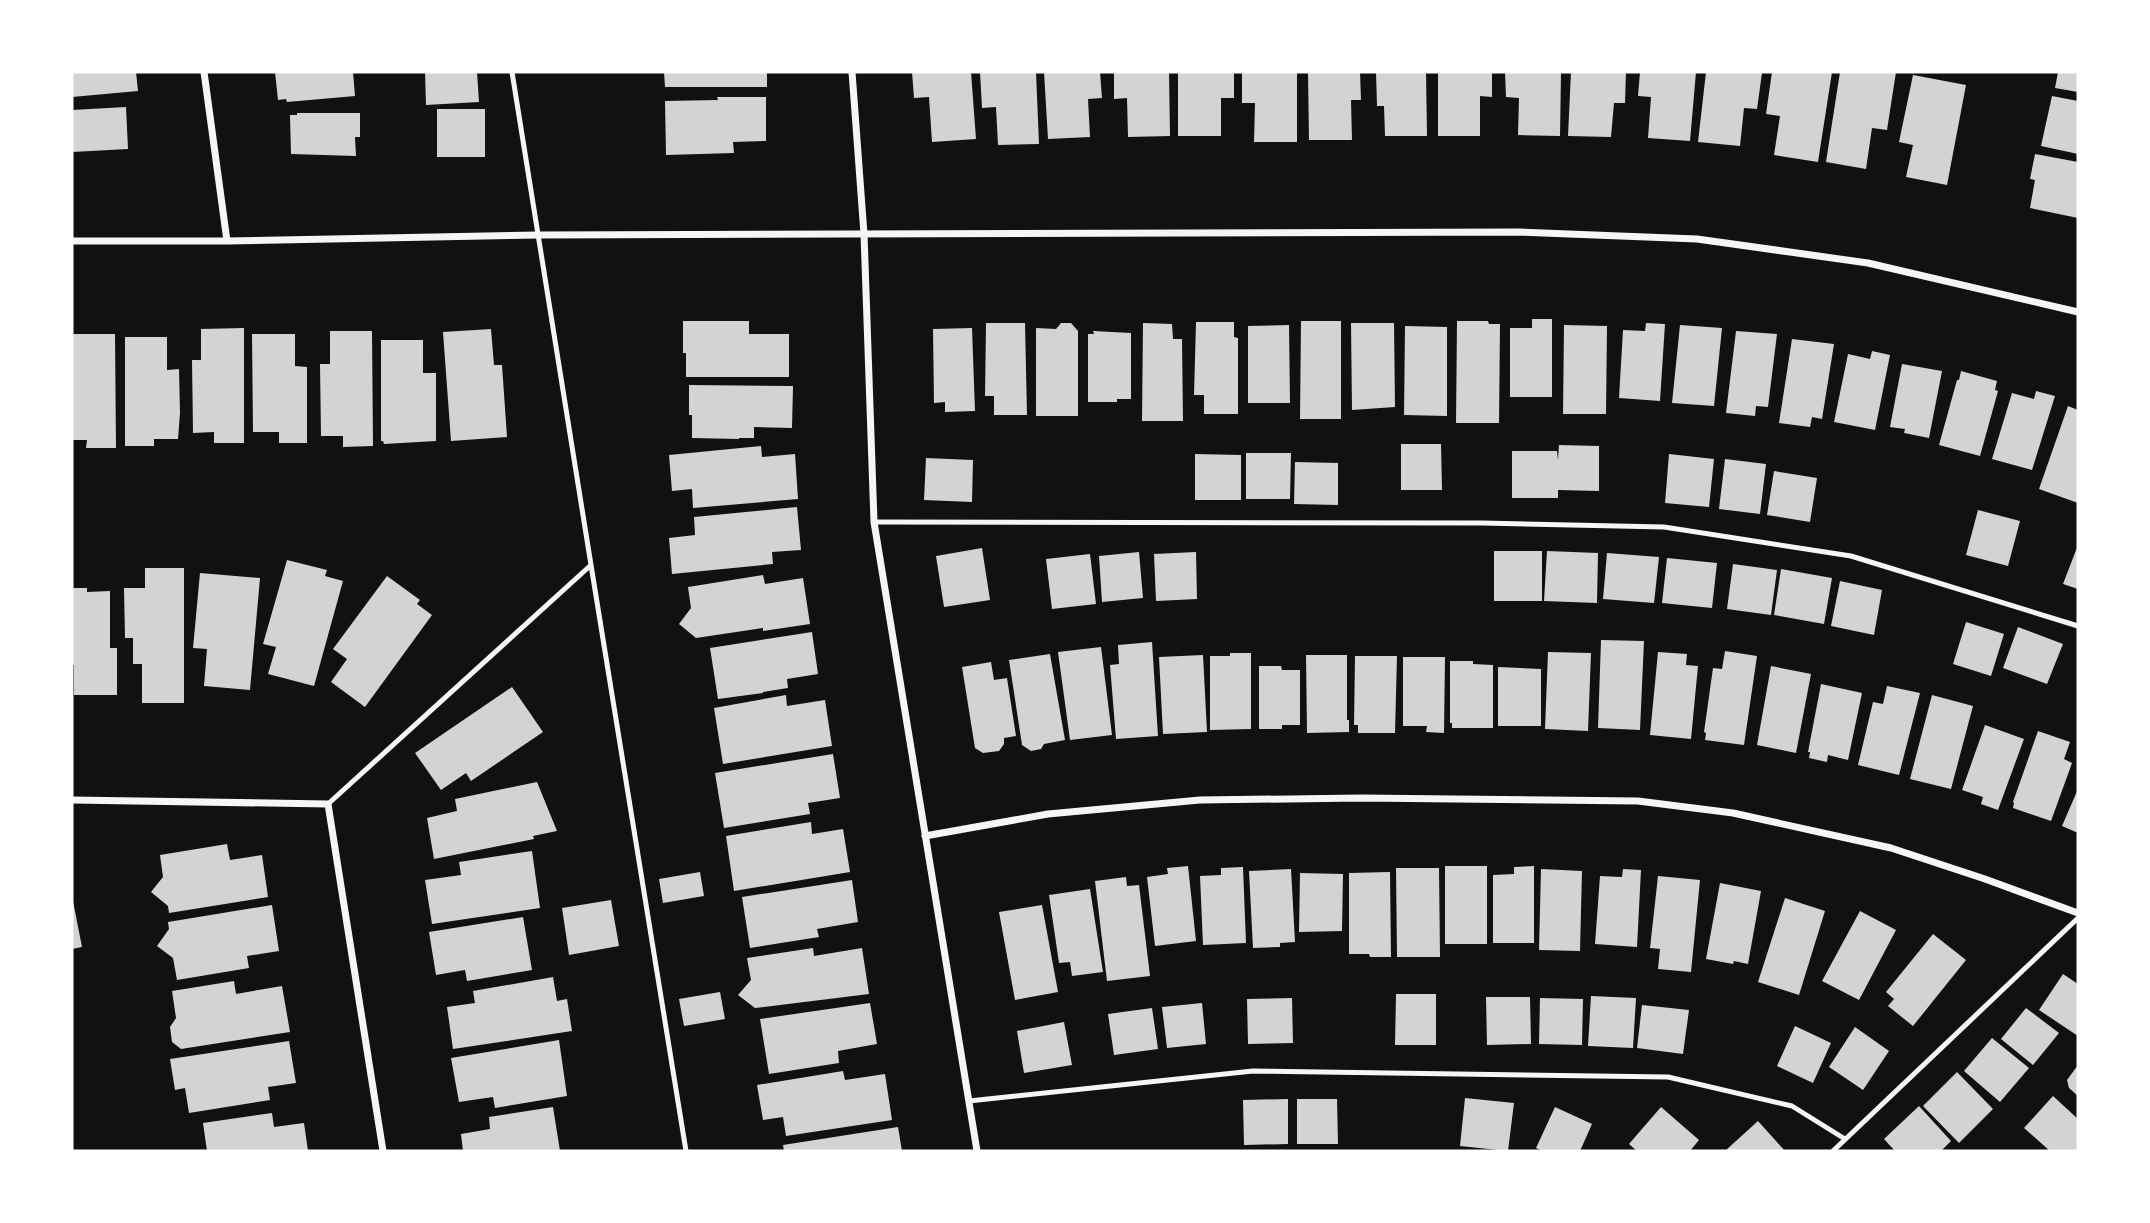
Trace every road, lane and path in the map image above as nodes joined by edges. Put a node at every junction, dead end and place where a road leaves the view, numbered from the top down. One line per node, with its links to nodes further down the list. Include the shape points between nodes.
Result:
1 (204, 72): 7 (street)
2 (512, 72): 5 (lane)
3 (852, 72): 4 (street)
4 (864, 234): 5 (street); 8 (street, via 1520,232 1697,239 1868,263); 9 (street)
5 (539, 235): 7 (street); 10 (lane)
6 (72, 241): 7 (street)
7 (227, 241)
8 (2078, 312)
9 (874, 522): 11 (lane, via 1664,527 1851,556); 14 (street)
10 (591, 565): 13 (lane); 19 (lane)
11 (2078, 626)
12 (72, 800): 13 (street)
13 (328, 804): 18 (street)
14 (925, 836): 15 (street, via 1048,814 1200,800 1638,801 1733,813 1891,848); 16 (street)
15 (2078, 916): 17 (lane)
16 (969, 1101): 17 (lane, via 1253,1071 1668,1077 1792,1106); 20 (street)
17 (1845, 1139): 21 (lane)
18 (383, 1151)
19 (686, 1151)
20 (978, 1151)
21 (1833, 1151)

